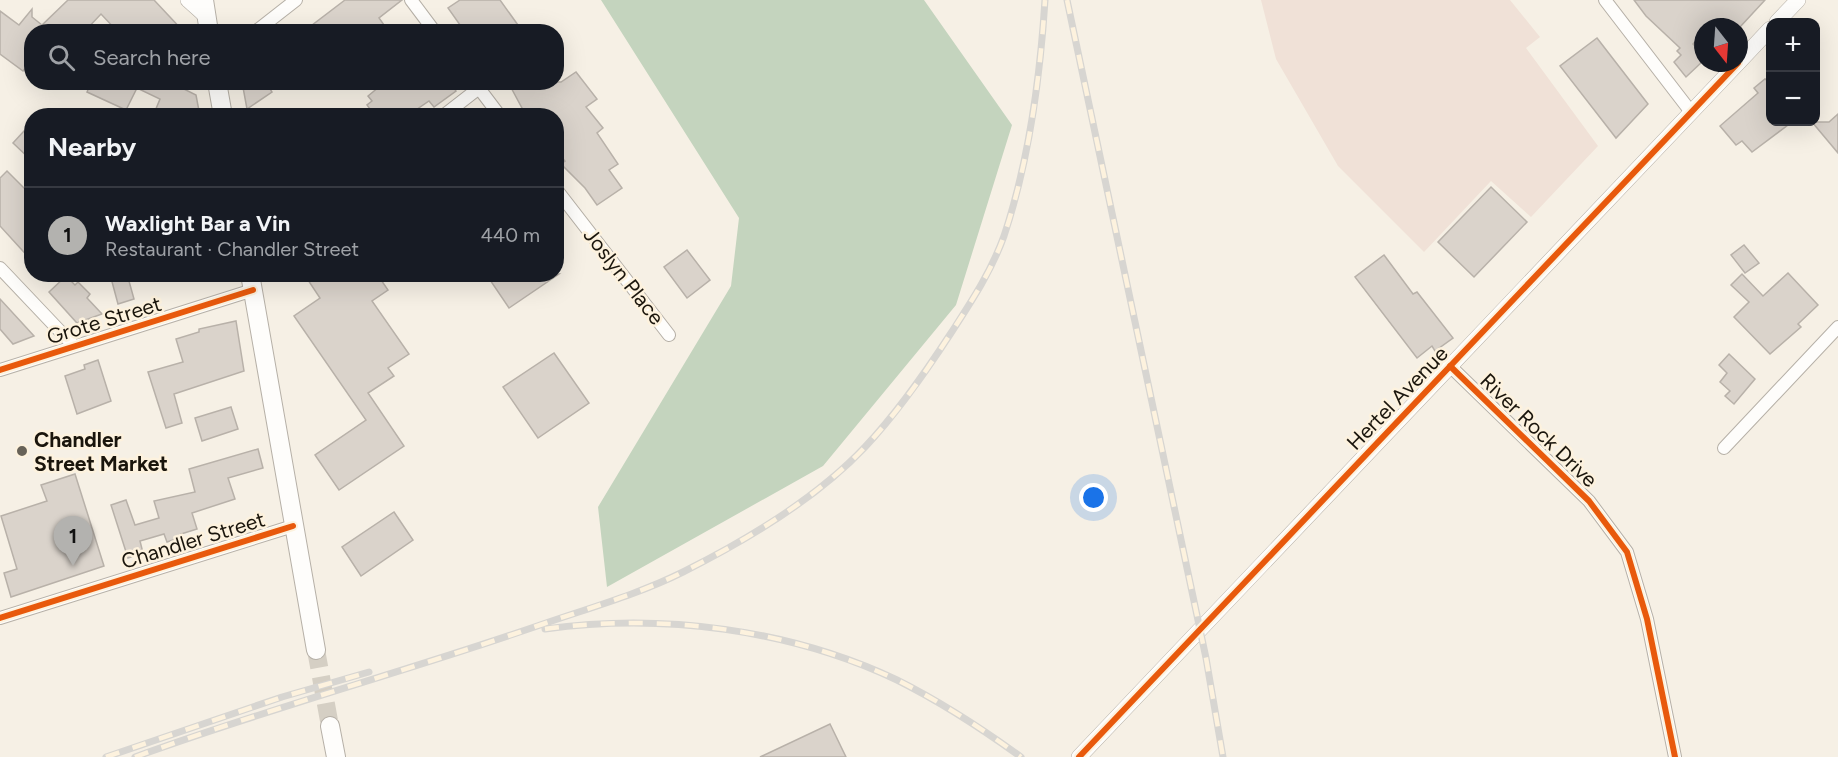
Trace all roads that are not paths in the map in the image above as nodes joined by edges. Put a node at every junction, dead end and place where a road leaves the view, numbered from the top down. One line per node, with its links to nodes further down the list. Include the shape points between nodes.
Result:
1 (188, 0): 6 (street)
2 (296, 0): 8 (street)
3 (411, 0): 9 (street)
4 (1605, 0): 19 (street)
5 (1798, 0): 7 (street)
6 (207, 16)
7 (1781, 18)
8 (265, 24)
9 (429, 24)
10 (1766, 33): 11 (street, Hertel Avenue)
11 (1748, 53)
12 (1730, 72): 19 (street, Hertel Avenue)
13 (218, 90): 16 (main road)
14 (472, 90): 17 (street)
15 (481, 90): 18 (street)
16 (222, 108)
17 (452, 108)
18 (494, 108)
19 (1691, 112): 26 (street, Hertel Avenue)
20 (564, 199): 24 (street, Joslyn Place)
21 (0, 268): 25 (street)
22 (252, 282): 25 (street, Grote Street); 29 (main road)
23 (1838, 327): 28 (street)
24 (669, 335)
25 (74, 346): 27 (street, Grote Street)
26 (1450, 366): 34 (street, Hertel Avenue); 35 (street, River Rock Drive, via 1589,501 1627,552 1647,619)
27 (0, 370)
28 (1724, 448)
29 (293, 526): 30 (street, Chandler Street); 31 (main road)
30 (0, 618)
31 (316, 650)
32 (330, 726): 33 (main road)
33 (336, 757)
34 (1079, 757)
35 (1675, 757)

